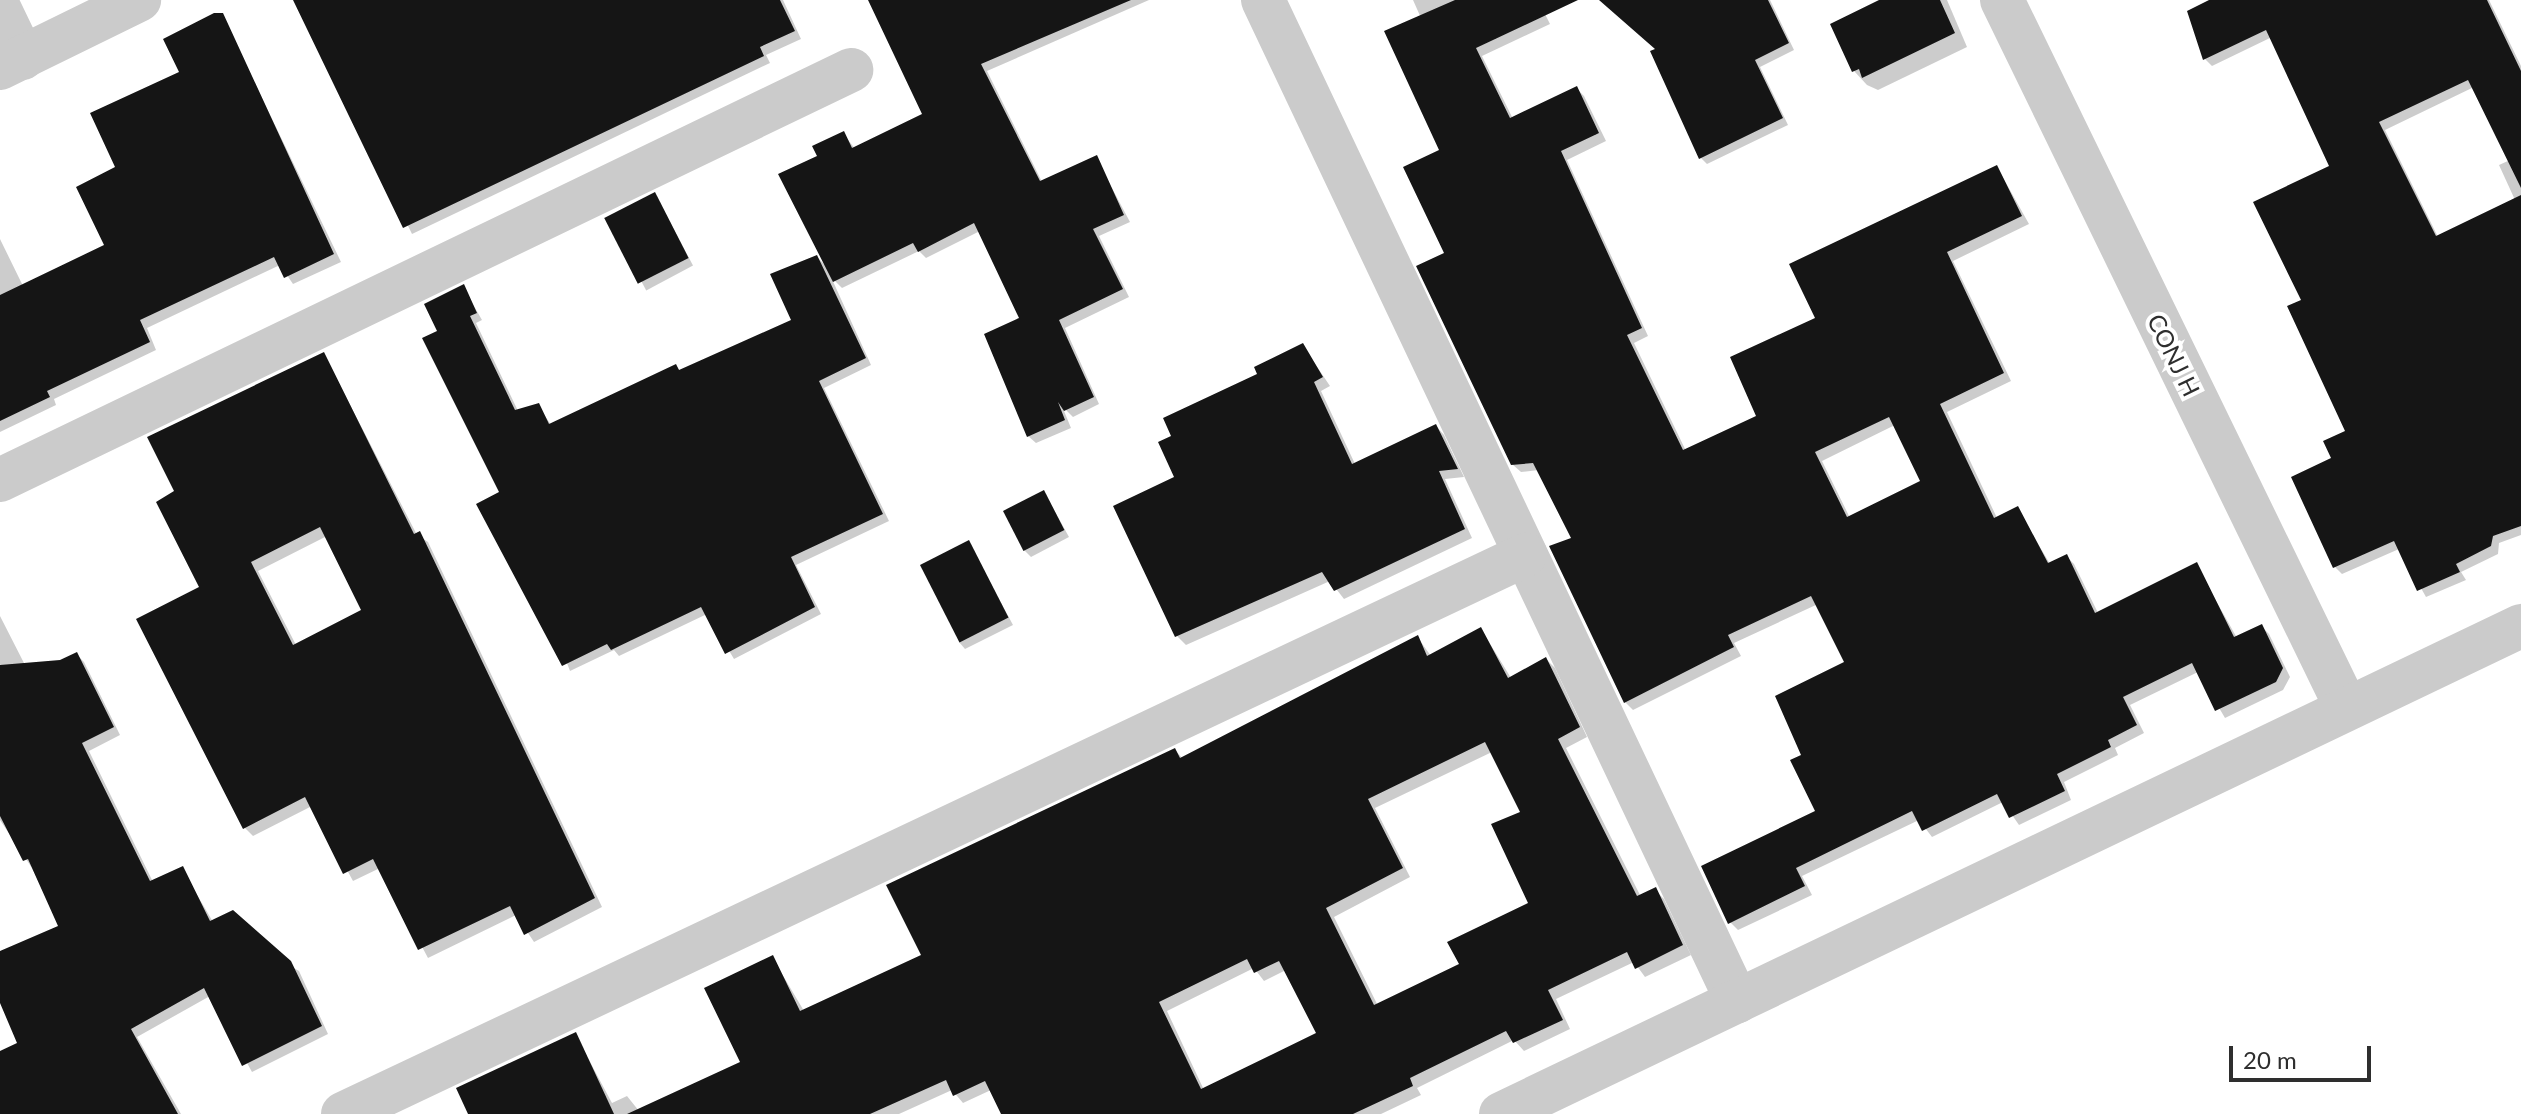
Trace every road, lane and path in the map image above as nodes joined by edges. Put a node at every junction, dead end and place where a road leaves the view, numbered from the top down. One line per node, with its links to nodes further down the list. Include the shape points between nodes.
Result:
1 (139, 0): 5 (street)
2 (1263, 0): 8 (street)
3 (2002, 0): 10 (street, CONJ H)
4 (0, 10): 5 (street)
5 (11, 63)
6 (851, 70): 7 (street)
7 (0, 480)
8 (1525, 555): 11 (street); 12 (street)
9 (2521, 626): 10 (street)
10 (2347, 709): 11 (street)
11 (1737, 1001): 13 (street)
12 (343, 1114)
13 (1501, 1114)

